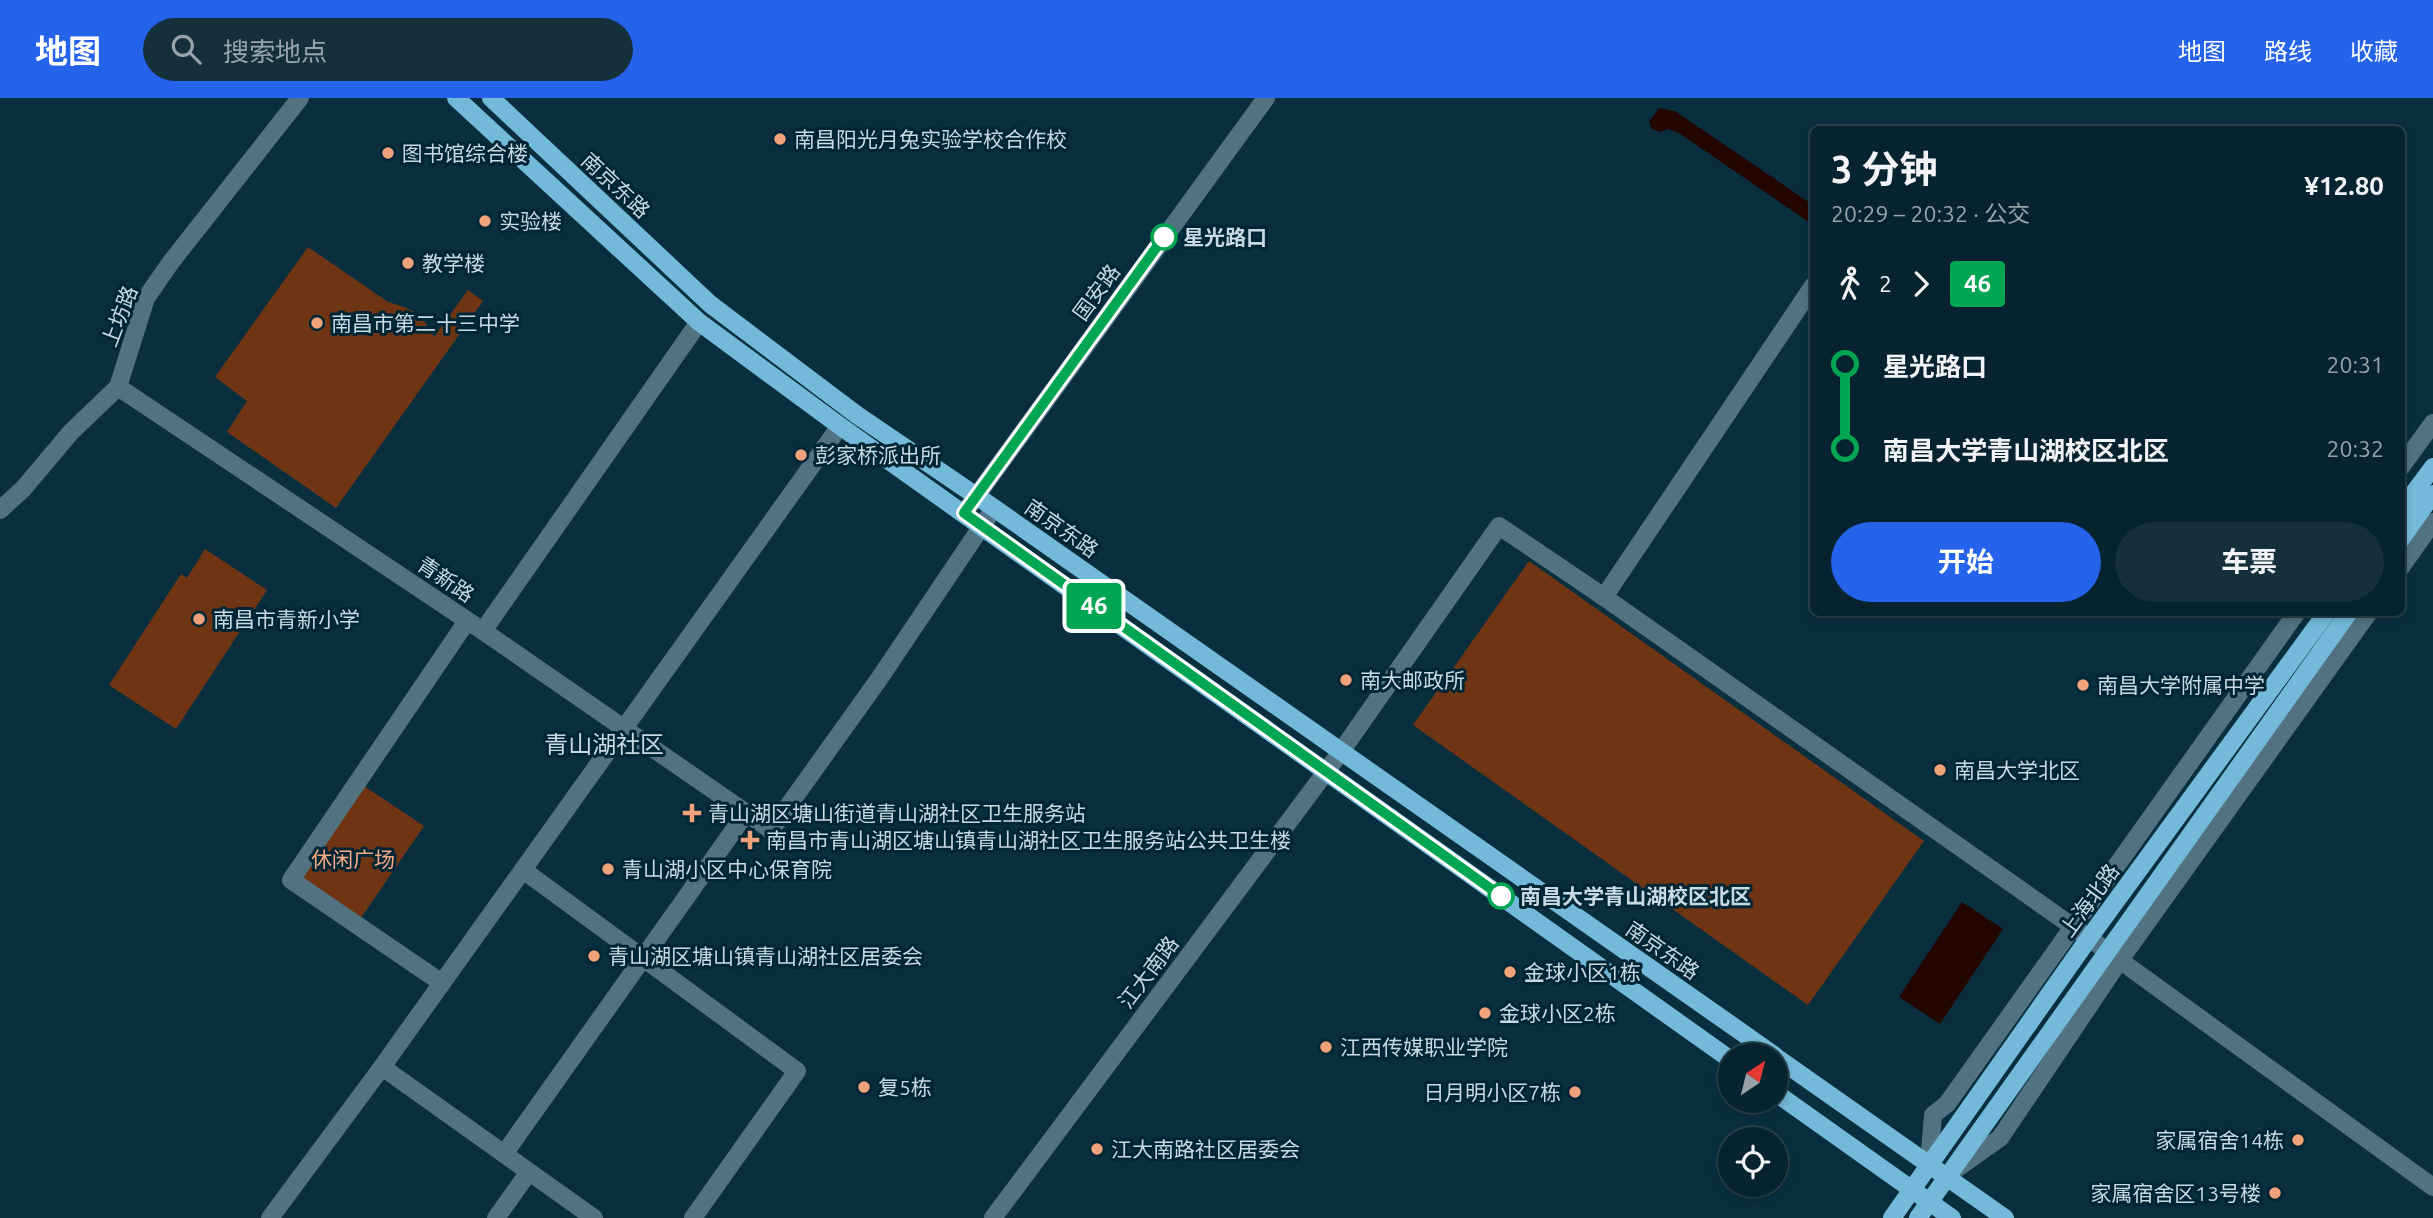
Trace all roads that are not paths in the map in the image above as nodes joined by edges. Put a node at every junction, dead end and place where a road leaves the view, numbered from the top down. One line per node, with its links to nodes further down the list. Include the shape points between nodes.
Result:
1 (300, 98): 7 (street, 上坊路, via 146,298)
2 (456, 98): 6 (main road)
3 (491, 98): 13 (main road, 南京东路, via 710,304 857,415)
4 (1266, 98): 13 (street, 国安路)
5 (1810, 290): 22 (street)
6 (699, 322): 9 (main road); 28 (street)
7 (118, 387): 16 (street, 上坊路); 27 (street, 青新路)
8 (2433, 423): 10 (street)
9 (840, 426): 17 (main road); 29 (street)
10 (2405, 462)
11 (2433, 467): 14 (main road)
12 (2433, 494): 20 (main road)
13 (976, 496): 15 (main road, 南京东路); 17 (street, 国安路)
14 (2405, 505)
15 (994, 508): 19 (street); 30 (main road, 南京东路)
16 (0, 510)
17 (964, 513): 19 (main road)
18 (2433, 522): 21 (street)
19 (982, 526): 31 (main road); 32 (street, 青新路, via 771,830)
20 (2405, 533)
21 (2405, 561)
22 (1604, 597): 30 (street, 江大南路, via 1499,526); 34 (street)
23 (2294, 616): 34 (street)
24 (2324, 616): 35 (main road, 上海北路)
25 (2346, 616): 36 (main road)
26 (2365, 616): 36 (street)
27 (467, 621): 28 (street, 青新路); 38 (street, via 291,880)
28 (483, 631): 29 (street, 青新路)
29 (624, 729): 32 (street, 青新路); 33 (street)
30 (1340, 752): 31 (street, 江大南路); 39 (main road, 南京东路)
31 (1326, 771): 40 (main road); 55 (street, 江大南路)
32 (746, 813): 37 (street)
33 (523, 870): 37 (street); 38 (street)
34 (2072, 926): 35 (street); 45 (street, via 1947,1104 1933,1115)
35 (2089, 938): 36 (street); 45 (main road, 上海北路)
36 (2114, 956): 47 (main road); 48 (street)
37 (644, 957): 44 (street); 54 (street, via 797,1071)
38 (442, 983): 42 (street)
39 (1756, 1043)
40 (1718, 1051)
41 (1788, 1065): 45 (main road, 南京东路)
42 (382, 1067): 44 (street); 51 (street)
43 (1788, 1102): 49 (main road)
44 (505, 1154): 46 (street)
45 (1929, 1164): 47 (main road, 南京东路); 49 (main road, 上海北路)
46 (529, 1172): 52 (street); 53 (street)
47 (1947, 1176): 50 (main road); 59 (main road, 南京东路)
48 (2433, 1187)
49 (1912, 1190): 50 (main road); 56 (main road, 上海北路)
50 (1929, 1202): 57 (main road); 58 (main road)
51 (270, 1218)
52 (496, 1218)
53 (594, 1218)
54 (693, 1218)
55 (993, 1218)
56 (1892, 1218)
57 (1918, 1218)
58 (1952, 1218)
59 (2005, 1218)

